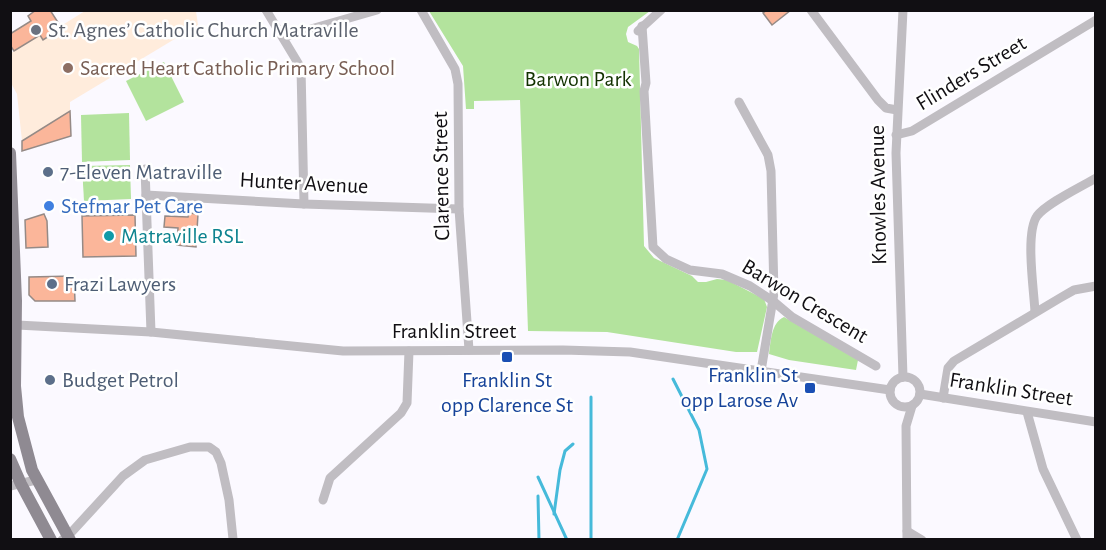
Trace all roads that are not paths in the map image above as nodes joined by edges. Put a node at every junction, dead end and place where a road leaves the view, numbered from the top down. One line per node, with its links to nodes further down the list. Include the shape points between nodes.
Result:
1 (266, 10): 8 (street)
2 (377, 10): 8 (street)
3 (421, 10): 17 (street, Clarence Street, via 455,69 458,84)
4 (661, 10): 19 (street, Barwon Crescent, via 639,30 646,82 653,247 666,259 690,270 722,274)
5 (811, 10): 10 (street, Knowles Avenue, via 878,100 886,108)
6 (903, 10): 10 (street)
7 (1095, 20): 11 (street, Flinders Street, via 912,131)
8 (283, 37): 16 (street, via 301,68)
9 (739, 102): 19 (street, via 768,155 771,171)
10 (897, 110): 11 (street, Knowles Avenue)
11 (896, 135): 27 (street, Knowles Avenue)
12 (10, 153): 21 (main road)
13 (146, 169): 15 (street)
14 (1095, 178): 20 (street, via 1049,206 1034,222 1031,235)
15 (146, 195): 16 (street, Hunter Avenue); 22 (street)
16 (304, 204): 17 (street, Hunter Avenue)
17 (459, 209): 23 (street, Clarence Street)
18 (1095, 285): 20 (street, via 1074,290)
19 (773, 300): 25 (street, Barwon Crescent, via 792,316); 26 (street)
20 (1035, 312): 30 (street, via 950,364)
21 (13, 324): 22 (street, Franklin Street); 37 (main road, via 16,404)
22 (151, 332): 24 (street, Franklin Street, via 343,351)
23 (469, 350): 24 (street, Franklin Street); 26 (street, Franklin Street, via 630,352)
24 (409, 351): 39 (street, via 407,403 330,478)
25 (876, 366)
26 (761, 371): 28 (street, Franklin Street)
27 (903, 377): 28 (street); 29 (street, via 916,381)
28 (890, 390): 31 (street, via 891,399)
29 (921, 394): 30 (street, Franklin Street); 32 (street)
30 (943, 398): 33 (street, Franklin Street)
31 (898, 406): 32 (street); 35 (street)
32 (912, 406): 35 (street)
33 (1027, 412): 34 (street, Franklin Street); 45 (street, via 1044,469)
34 (1095, 422)
35 (906, 426): 40 (street)
36 (10, 459): 38 (main road)
37 (36, 480): 38 (street); 41 (main road)
38 (16, 485): 43 (main road)
39 (324, 500)
40 (907, 535): 44 (street)
41 (67, 538): 42 (street, via 123,476 145,460 210,445 221,463)
42 (233, 539)
43 (51, 540)
44 (922, 540)
45 (1077, 540)

